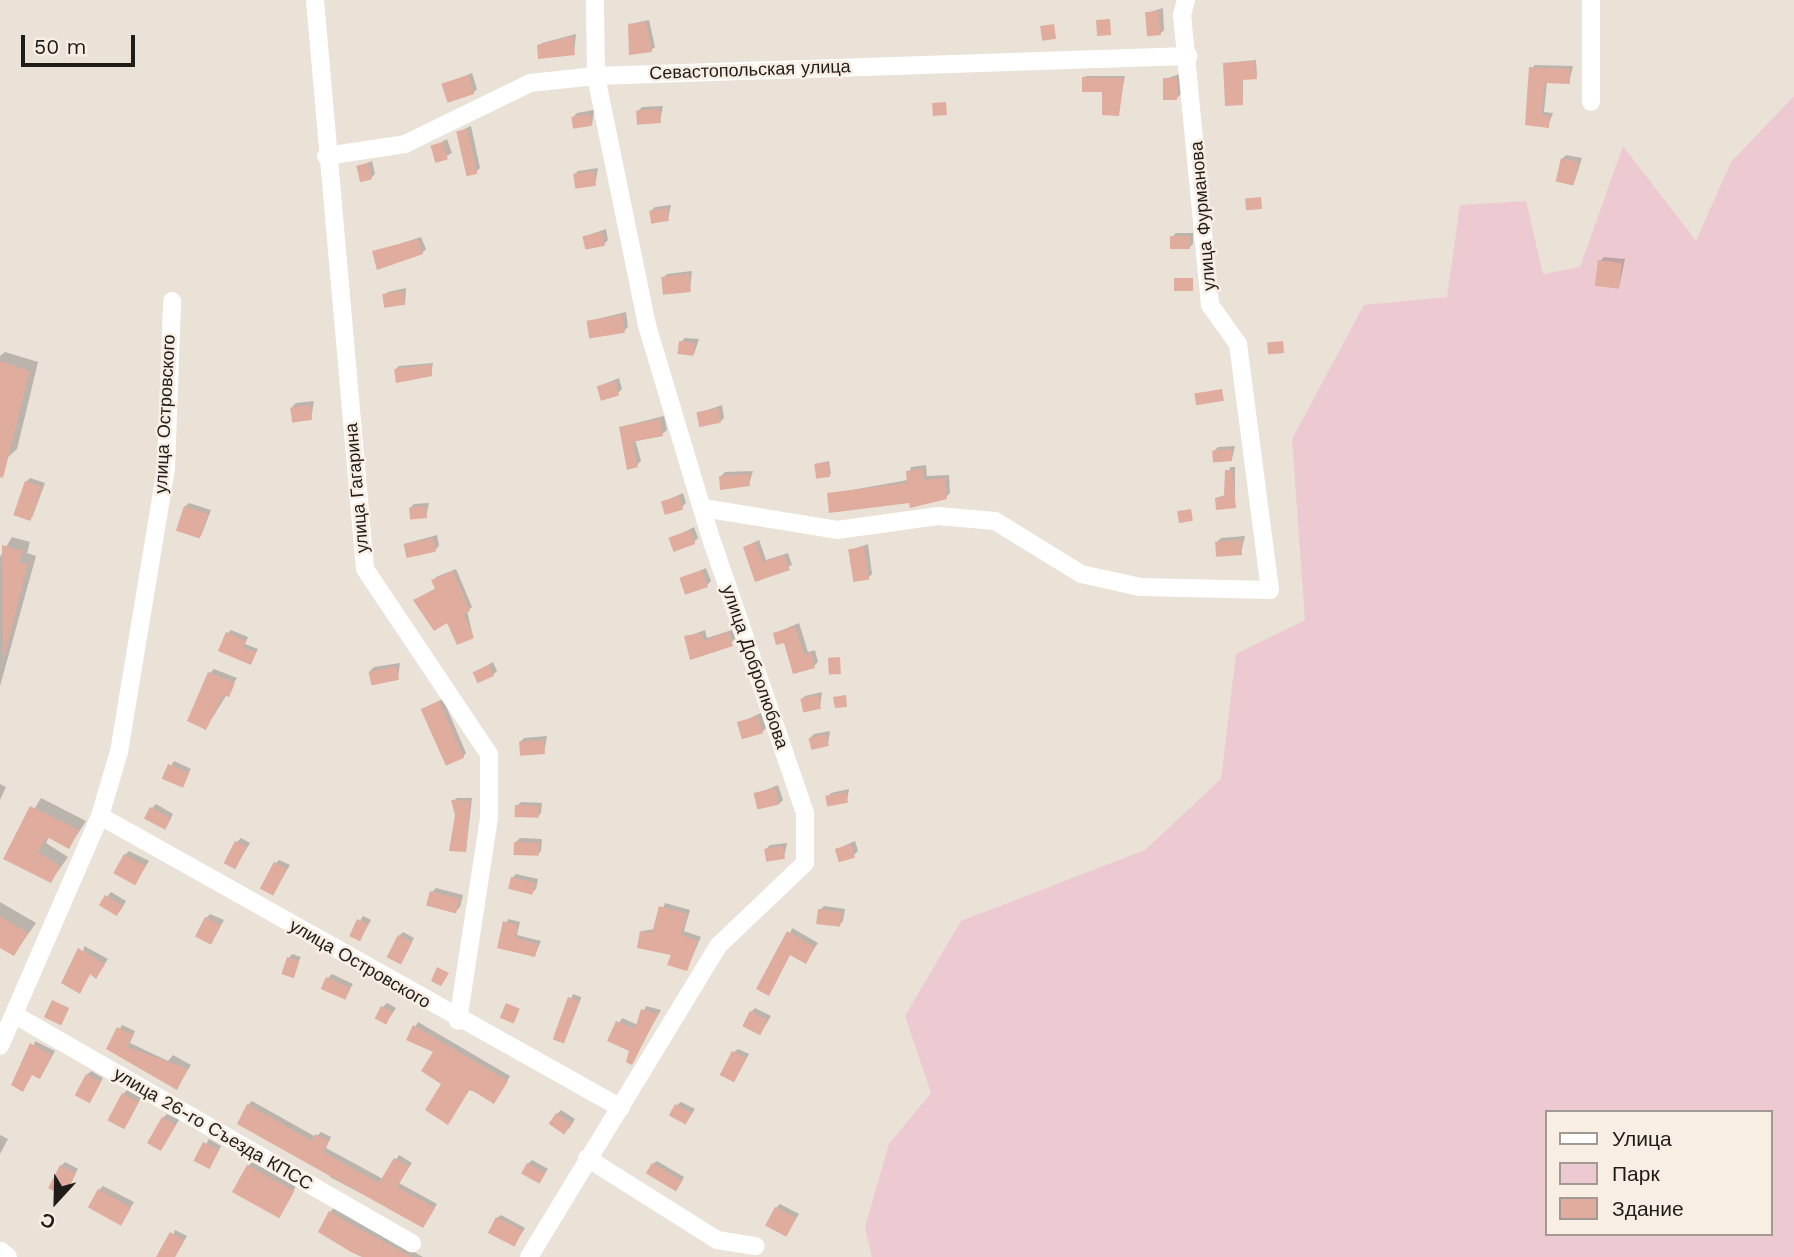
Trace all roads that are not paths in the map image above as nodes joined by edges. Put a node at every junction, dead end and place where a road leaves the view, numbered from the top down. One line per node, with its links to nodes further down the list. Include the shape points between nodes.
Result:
1 (315, 0): 8 (street, улица Гагарина)
2 (595, 0): 6 (street, улица Добролюбова)
3 (1186, 0): 5 (street, улица Фурманова, via 1182,15)
4 (1591, 0): 7 (street)
5 (1189, 56): 6 (street, Севастопольская улица); 10 (street, улица Фурманова, via 1210,305 1238,344 1270,590 1140,587 1081,574 995,521 938,516 837,530)
6 (596, 76): 8 (street, Севастопольская улица, via 530,83 405,144); 10 (street, улица Добролюбова, via 647,325)
7 (1591, 102)
8 (326, 156): 13 (street, улица Гагарина, via 365,569 489,754 489,818)
9 (172, 301): 11 (street, улица Островского, via 166,468 119,752)
10 (704, 508): 15 (street, улица Добролюбова, via 805,813 804,863 719,945)
11 (100, 816): 12 (street, улица Островского); 13 (street, улица Островского)
12 (15, 1015): 14 (street, улица Островского); 17 (street, улица 26-го Съезда КПСС)
13 (458, 1021): 15 (street, улица Островского)
14 (0, 1046)
15 (621, 1108): 16 (street, улица Добролюбова)
16 (587, 1158): 18 (street, via 717,1240); 21 (street, улица Добролюбова)
17 (412, 1243)
18 (756, 1246)
19 (0, 1252): 20 (main road)
20 (6, 1257)
21 (529, 1257)

